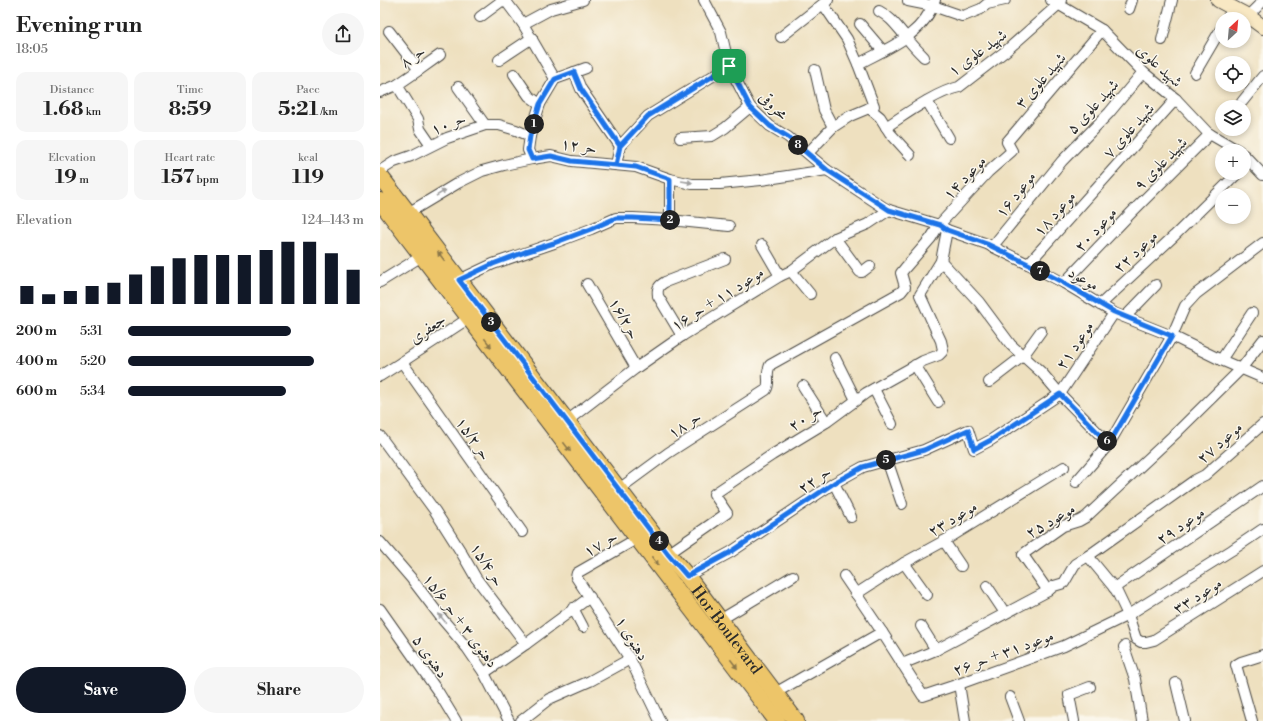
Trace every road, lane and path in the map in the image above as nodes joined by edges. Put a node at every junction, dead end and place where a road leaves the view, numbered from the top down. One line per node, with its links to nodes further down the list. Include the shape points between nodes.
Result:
1 (504, 0): 15 (street); 17 (street)
2 (582, 0): 17 (street, via 551,9)
3 (1005, 0): 11 (street, via 987,4 962,16)
4 (1172, 0): 26 (street)
5 (1218, 0): 13 (street)
6 (1263, 0): 14 (street)
7 (705, 1): 32 (street, محروقی, via 721,32)
8 (908, 1): 11 (street)
9 (1057, 1): 21 (street, شهید علوی); 47 (street, شهید علوی ۱, via 982,70 959,87)
10 (826, 2): 22 (street); 31 (street)
11 (934, 3): 24 (street, via 920,25)
12 (879, 11): 24 (street, via 894,22)
13 (1229, 12)
14 (1251, 13)
15 (480, 17)
16 (1251, 18): 19 (street)
17 (523, 24): 23 (street)
18 (860, 24): 27 (street)
19 (1263, 27)
20 (389, 30): 34 (street)
21 (1102, 30): 37 (street, شهید علوی); 61 (street, شهید علوی ۳, via 1007,142)
22 (781, 37)
23 (532, 38): 30 (street); 41 (street)
24 (907, 38): 27 (street); 29 (street)
25 (1215, 39): 38 (street)
26 (1162, 40)
27 (882, 51): 31 (street)
28 (440, 55): 34 (street, حر ۸)
29 (924, 57)
30 (499, 60)
31 (858, 64): 50 (street)
32 (729, 66): 49 (street, محروقی); 60 (street, via 648,116)
33 (586, 68): 36 (street)
34 (420, 70): 42 (street, حر ۸)
35 (815, 70): 52 (street, via 824,110)
36 (574, 72): 41 (street); 60 (street, via 581,89)
37 (1143, 72): 45 (street, شهید علوی); 65 (street, شهید علوی ۵)
38 (1195, 73)
39 (514, 74): 48 (street, via 528,96)
40 (1263, 76): 46 (street)
41 (555, 79): 48 (street)
42 (397, 85): 44 (street, حر ۸); 59 (street, via 418,119 420,130)
43 (458, 87): 51 (street)
44 (380, 90)
45 (1176, 99): 54 (street, شهید علوی); 74 (street, شهید علوی ۷)
46 (1244, 100)
47 (927, 101): 53 (street, شهید علوی ۱); 57 (street)
48 (540, 104): 55 (street)
49 (750, 107): 56 (street, via 712,136); 62 (street, محروقی, via 770,126)
50 (871, 107): 52 (street); 53 (street)
51 (485, 125): 55 (street, حر ۱۰, via 499,125); 59 (street, حر ۱۰)
52 (833, 127): 62 (street)
53 (886, 127): 63 (street)
54 (1210, 134): 58 (street, شهید علوی); 78 (street, شهید علوی ۹)
55 (530, 136): 64 (street, via 528,150)
56 (680, 138)
57 (949, 138)
58 (1227, 144)
59 (431, 145): 69 (street, حر ۱۰)
60 (620, 146): 66 (street)
61 (1012, 151): 81 (street, موعود ۱۴, via 988,172)
62 (808, 153): 68 (street, محروقی)
63 (910, 156)
64 (532, 159): 66 (street, حر ۱۲, via 551,156 572,161); 77 (street, حر ۱۲, one-way to 64, via 482,171)
65 (1062, 161): 85 (street, موعود ۱۶)
66 (616, 165): 72 (street, حر ۱۲, via 636,167)
67 (1251, 165): 70 (street)
68 (827, 170): 72 (street, حر ۱۲, one-way to 68, via 692,184 720,184); 76 (street, موعود)
69 (380, 171)
70 (1263, 175)
71 (380, 176): 77 (main road, Hor Boulevard)
72 (670, 179): 79 (street)
73 (1231, 180): 99 (street, موعود ۲۲)
74 (1102, 181): 89 (street, موعود ۱۸)
75 (380, 201): 86 (main road, Hor Boulevard)
76 (889, 210): 81 (street, موعود); 82 (street, موعود ۱۱ + حر ۱۶, via 868,224)
77 (408, 213): 93 (main road, Hor Boulevard, one-way to 77)
78 (1131, 213): 95 (street, موعود ۲۰)
79 (670, 220): 80 (street); 93 (street, via 616,218 493,264)
80 (729, 226)
81 (943, 227): 85 (street, موعود); 88 (street); 119 (street, موعود ۱۴, via 904,268 901,274 905,287 901,292 770,365)
82 (835, 238): 90 (street, via 860,272); 91 (street, موعود ۱۱ + حر ۱۶)
83 (1263, 243): 106 (street, via 1196,294 1185,306)
84 (762, 245): 92 (street)
85 (992, 247): 89 (street, موعود)
86 (422, 256): 94 (street); 103 (main road, Hor Boulevard)
87 (725, 259): 105 (street, via 660,285 658,296)
88 (941, 261): 108 (street); 112 (street, حر ۲۰, via 920,295 943,350 939,355)
89 (1028, 264): 95 (street, موعود)
90 (870, 266)
91 (791, 271): 92 (street, موعود ۱۱ + حر ۱۶); 98 (street)
92 (780, 276): 105 (street, موعود ۱۱ + حر ۱۶)
93 (459, 280): 124 (main road, Hor Boulevard)
94 (380, 282)
95 (1064, 283): 99 (street, موعود)
96 (587, 284): 113 (street, حر۱۶/۲)
97 (1156, 285): 102 (street)
98 (810, 294)
99 (1100, 305): 100 (street, موعود)
100 (1114, 312): 102 (street, موعود); 121 (street, موعود ۲۱)
101 (1252, 313): 110 (street)
102 (1125, 317): 106 (street, موعود)
103 (469, 318): 111 (street, جعفری); 140 (main road, Hor Boulevard, one-way to 140)
104 (1041, 331): 108 (street)
105 (682, 336): 113 (street, موعود ۱۱ + حر ۱۶)
106 (1172, 336): 110 (street, موعود); 129 (street)
107 (1263, 340): 114 (street)
108 (1023, 356): 117 (street); 121 (street)
109 (835, 358): 122 (street)
110 (1221, 360): 114 (street, موعود)
111 (402, 362): 115 (street, جعفری); 139 (street, حر ۱۵/۲)
112 (915, 365): 120 (street, حر ۲۰); 123 (street)
113 (636, 368): 124 (street, موعود ۱۱ + حر ۱۶)
114 (1242, 369): 116 (street, موعود); 154 (street, موعود ۲۵, via 1086,517 1063,526 1026,552 1024,555)
115 (380, 376)
116 (1263, 378)
117 (989, 382)
118 (803, 386): 125 (street)
119 (768, 387): 135 (street, حر ۱۸, via 668,453)
120 (874, 389): 122 (street, حر ۲۰); 126 (street)
121 (1060, 394): 129 (street); 130 (street, حر ۲۲, via 974,449 968,430 924,450)
122 (856, 400): 125 (street, حر ۲۰)
123 (938, 402)
124 (567, 421): 135 (main road, Hor Boulevard)
125 (826, 422): 143 (street, حر ۲۰, via 714,494 727,513)
126 (892, 424)
127 (1263, 424): 144 (street, موعود ۲۷, via 1205,475)
128 (380, 436): 166 (street, حر ۱۵/۴, via 436,511 476,578)
129 (1109, 444): 132 (street)
130 (886, 460): 133 (street, حر ۲۲, via 863,467); 136 (street)
131 (1064, 467): 141 (street, موعود ۲۳)
132 (1076, 482)
133 (834, 483): 137 (street); 149 (street, حر ۲۲, via 731,552)
134 (1263, 486): 153 (street, موعود ۲۹)
135 (619, 489): 143 (main road, Hor Boulevard)
136 (902, 504)
137 (851, 517)
138 (1263, 529): 161 (street, موعود ۳۱ + حر ۲۶)
139 (522, 532)
140 (638, 538): 148 (street, حر ۱۷); 182 (main road, Hor Boulevard, one-way to 182)
141 (944, 541): 145 (street, موعود ۲۳); 146 (street)
142 (380, 542): 172 (street, دهنوی ۳ + حر ۱۵/۶, one-way to 142, via 467,648)
143 (668, 554): 149 (main road, Hor Boulevard)
144 (1088, 556): 153 (street); 154 (street, via 1075,564 1064,583)
145 (904, 563): 155 (street, موعود ۲۳); 156 (street)
146 (961, 566)
147 (1263, 571): 161 (street, موعود ۳۳, via 1154,640 1141,642 1136,639)
148 (577, 573): 157 (street, دهنوی ۱, via 576,577)
149 (687, 576): 162 (main road, Hor Boulevard)
150 (793, 576): 162 (street)
151 (844, 576): 155 (street, موعود ۳۱ + حر ۲۶)
152 (987, 586): 160 (street)
153 (1114, 588): 161 (street)
154 (1048, 591): 160 (street)
155 (856, 594): 165 (street, موعود ۳۱ + حر ۲۶)
156 (927, 595)
157 (590, 597): 158 (street); 170 (street, دهنوی ۱)
158 (573, 608): 164 (street); 166 (street)
159 (380, 609): 178 (street, دهنوی ۵)
160 (1005, 613): 168 (street)
161 (1128, 616): 174 (street, موعود ۳۱ + حر ۲۶, via 1064,646)
162 (720, 620): 176 (main road, Hor Boulevard)
163 (920, 626): 168 (street)
164 (583, 627)
165 (882, 632): 171 (street, موعود ۳۱ + حر ۲۶); 176 (street)
166 (526, 644): 172 (street)
167 (1125, 646): 187 (street, via 1135,679)
168 (936, 650): 171 (street)
169 (1263, 655): 189 (street, via 1236,665)
170 (630, 659): 180 (street, via 590,681 548,699); 181 (street, دهنوی ۱)
171 (902, 664): 174 (street, موعود ۳۱ + حر ۲۶, via 923,696)
172 (484, 673): 179 (street, دهنوی ۳ + حر ۱۵/۶)
173 (1176, 683): 188 (street)
174 (959, 684): 184 (street)
175 (1090, 687): 186 (street, via 1069,695)
176 (775, 693): 183 (main road, Hor Boulevard)
177 (1010, 697): 185 (street)
178 (456, 721)
179 (509, 721)
180 (521, 721)
181 (660, 721)
182 (777, 721)
183 (796, 721)
184 (965, 721)
185 (1019, 721)
186 (1074, 721)
187 (1142, 721)
188 (1185, 721)
189 (1252, 721)

